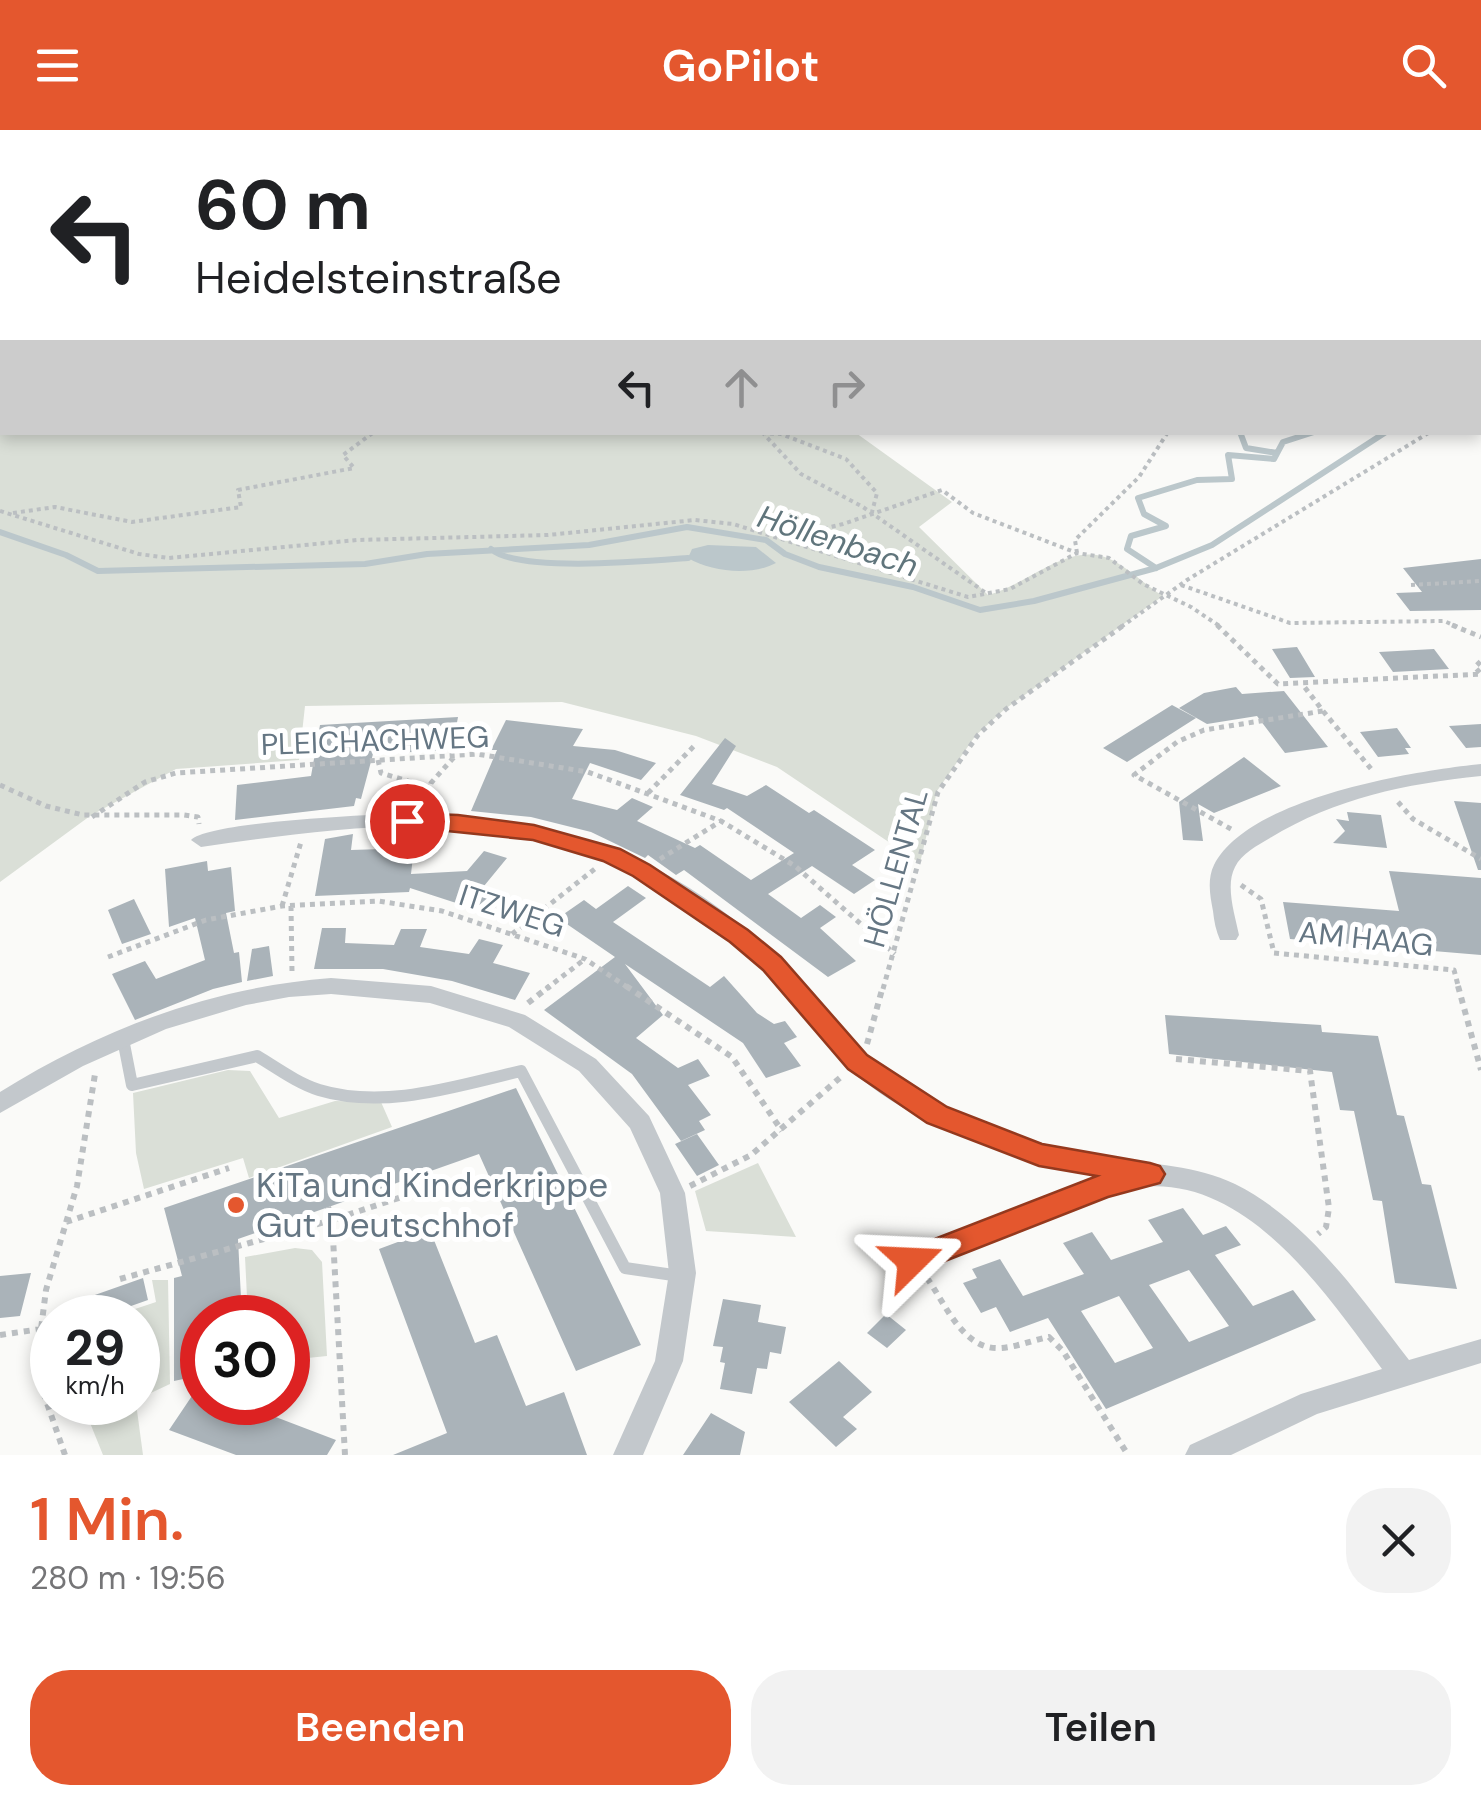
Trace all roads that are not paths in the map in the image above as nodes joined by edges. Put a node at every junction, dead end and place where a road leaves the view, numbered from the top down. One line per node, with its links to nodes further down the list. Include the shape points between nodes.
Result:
1 (1481, 770): 3 (street, via 1382,783 1318,801 1251,840 1222,871)
2 (201, 840): 6 (street, via 305,827 458,822 534,832 612,855 707,913 772,964 858,1062 937,1115 1039,1154)
3 (1228, 935)
4 (123, 1038): 5 (street); 8 (street, via 248,997 330,986 434,996 508,1018 594,1070 642,1126 676,1193); 8 (lane, via 132,1085 257,1056 316,1089 339,1094 403,1095 521,1071 625,1268)
5 (0, 1104)
6 (1150, 1174): 7 (street); 10 (street, via 1194,1181 1266,1216)
7 (912, 1261)
8 (684, 1277): 11 (street, via 676,1341)
9 (1481, 1350): 10 (street)
10 (1402, 1374): 12 (street, via 1310,1403)
11 (628, 1455)
12 (1200, 1455)

